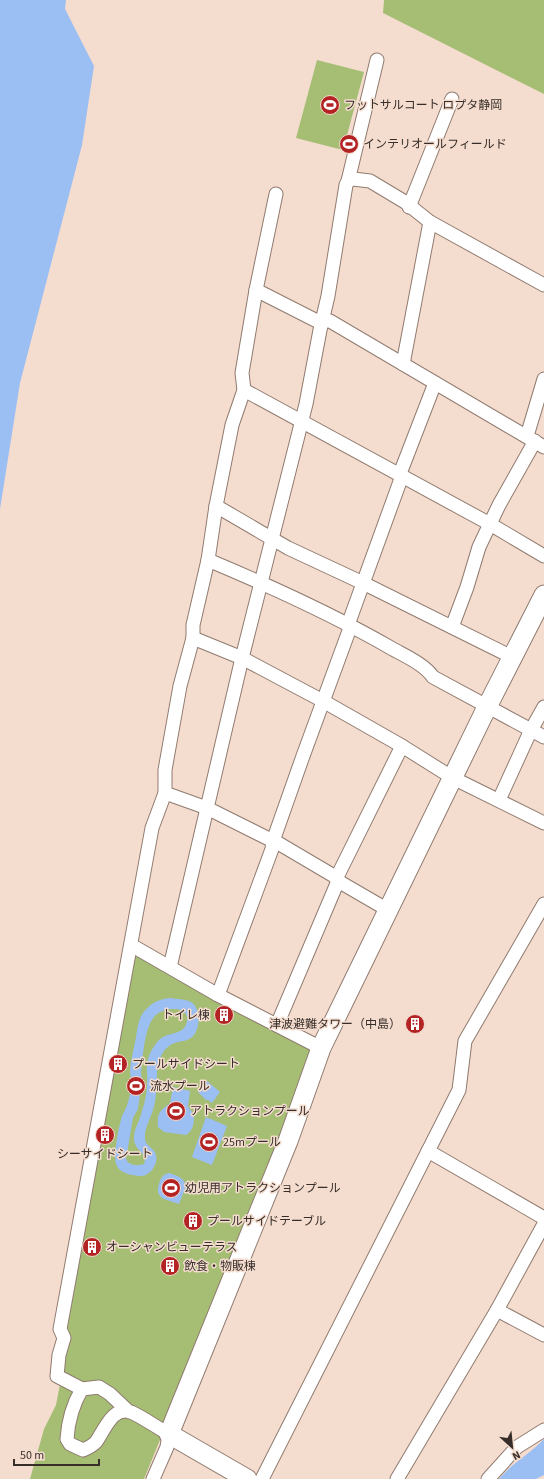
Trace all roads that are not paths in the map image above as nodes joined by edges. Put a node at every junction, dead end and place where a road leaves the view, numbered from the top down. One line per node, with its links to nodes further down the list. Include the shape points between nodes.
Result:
1 (377, 60): 3 (street)
2 (452, 99): 5 (street)
3 (348, 181): 5 (street, via 370,181); 9 (street, via 330,289)
4 (276, 194): 8 (street)
5 (409, 207): 6 (street)
6 (430, 222): 7 (street); 10 (street)
7 (544, 285)
8 (256, 290): 9 (street, via 317,321); 13 (street, via 242,373)
9 (322, 321): 10 (street, via 330,321); 14 (street)
10 (403, 364): 12 (street)
11 (544, 379): 15 (street)
12 (435, 383): 15 (street); 16 (street, via 401,471)
13 (244, 390): 14 (street); 17 (street, via 232,425)
14 (302, 421): 16 (street); 19 (street)
15 (535, 441): 18 (street)
16 (402, 476): 18 (street); 23 (street)
17 (216, 506): 19 (street); 21 (street)
18 (490, 524): 20 (street); 26 (street, via 479,547)
19 (272, 539): 22 (street); 23 (street)
20 (544, 556)
21 (208, 560): 22 (street); 27 (street)
22 (261, 582): 25 (street); 29 (street)
23 (363, 583): 25 (street); 26 (street)
24 (544, 595): 28 (street)
25 (349, 624): 30 (street, via 350,628); 31 (street, via 411,660 433,677)
26 (452, 627): 28 (street)
27 (192, 638): 29 (street); 37 (street, via 180,686 165,770)
28 (512, 657): 31 (street)
29 (242, 658): 30 (street); 39 (street)
30 (323, 701): 35 (street); 41 (street)
31 (487, 707): 33 (street); 36 (street)
32 (544, 707): 33 (street)
33 (532, 730): 34 (street); 38 (street)
34 (544, 737)
35 (402, 746): 36 (street); 42 (street, via 338,875)
36 (453, 778): 38 (street); 44 (street)
37 (165, 793): 39 (street); 45 (street, via 152,828)
38 (499, 800): 40 (street)
39 (207, 808): 41 (street); 46 (street)
40 (544, 823)
41 (273, 841): 42 (street, via 334,876); 47 (street)
42 (338, 881): 44 (street); 48 (street)
43 (544, 904): 50 (street, via 465,1041 459,1090)
44 (388, 910): 49 (street)
45 (131, 945): 46 (street); 55 (street, via 60,1329 64,1338 57,1376)
46 (170, 967): 47 (street)
47 (218, 995): 48 (street)
48 (277, 1025): 49 (street)
49 (321, 1048): 58 (street, via 288,1141)
50 (428, 1151): 51 (street); 61 (street)
51 (544, 1218)
52 (544, 1224): 53 (street)
53 (497, 1310): 54 (street); 62 (street)
54 (544, 1335)
55 (82, 1389): 56 (street, via 99,1386); 56 (street, via 71,1415 66,1440 70,1444 83,1450 89,1448 114,1416 121,1412)
56 (129, 1412): 58 (street)
57 (544, 1430): 63 (street, via 517,1447)
58 (169, 1434): 59 (street, via 167,1447); 60 (street)
59 (153, 1479)
60 (247, 1479)
61 (262, 1479)
62 (397, 1479)
63 (488, 1479)

